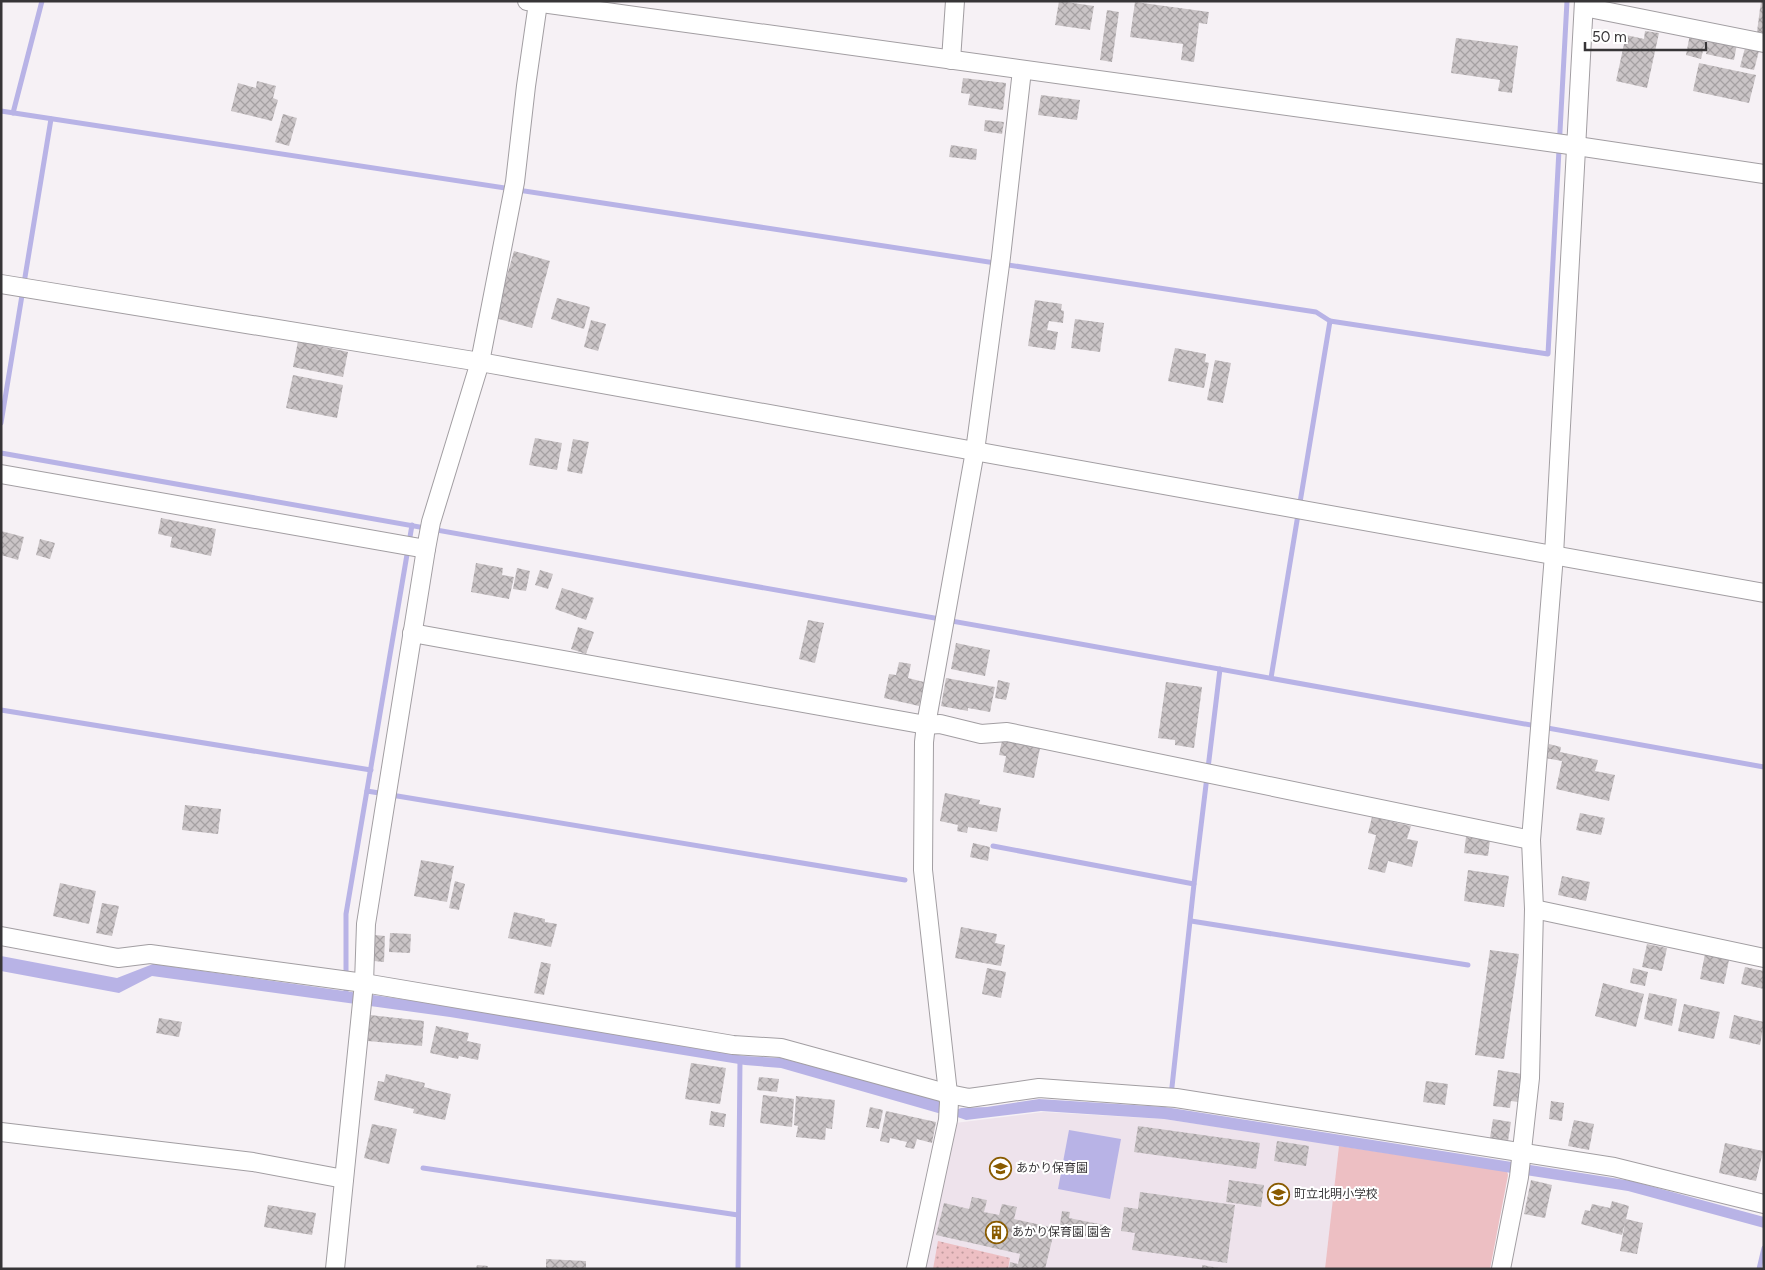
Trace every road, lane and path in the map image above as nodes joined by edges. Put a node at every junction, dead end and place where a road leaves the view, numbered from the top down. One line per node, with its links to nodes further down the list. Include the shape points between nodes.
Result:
1 (955, 1): 5 (street)
2 (532, 2): 5 (street); 10 (street, via 514,188)
3 (1584, 4): 4 (street); 7 (street)
4 (1764, 43)
5 (951, 60): 6 (street)
6 (1022, 70): 7 (street); 11 (street)
7 (1565, 144): 8 (street); 14 (street)
8 (1764, 174)
9 (17, 287): 10 (street)
10 (480, 362): 11 (street); 13 (street)
11 (975, 451): 14 (street); 17 (street)
12 (1, 474): 13 (street)
13 (421, 539): 16 (street)
14 (1554, 555): 15 (street); 18 (street)
15 (1764, 593)
16 (412, 633): 17 (street); 22 (street)
17 (926, 725): 18 (street, via 940,724 981,734 1007,732); 23 (street, via 923,870)
18 (1530, 840): 19 (street)
19 (1534, 909): 21 (street); 25 (street, via 1530,1078)
20 (1, 936): 22 (street, via 118,958 150,954)
21 (1764, 958)
22 (356, 988): 23 (street, via 734,1045 781,1048); 26 (street)
23 (949, 1098): 25 (street, via 1039,1088 1170,1098); 29 (street, via 948,1120)
24 (1, 1132): 26 (street, via 253,1162)
25 (1522, 1155): 27 (street, via 1614,1167); 30 (street)
26 (344, 1179): 28 (street)
27 (1764, 1204)
28 (335, 1269)
29 (916, 1269)
30 (1501, 1269)

